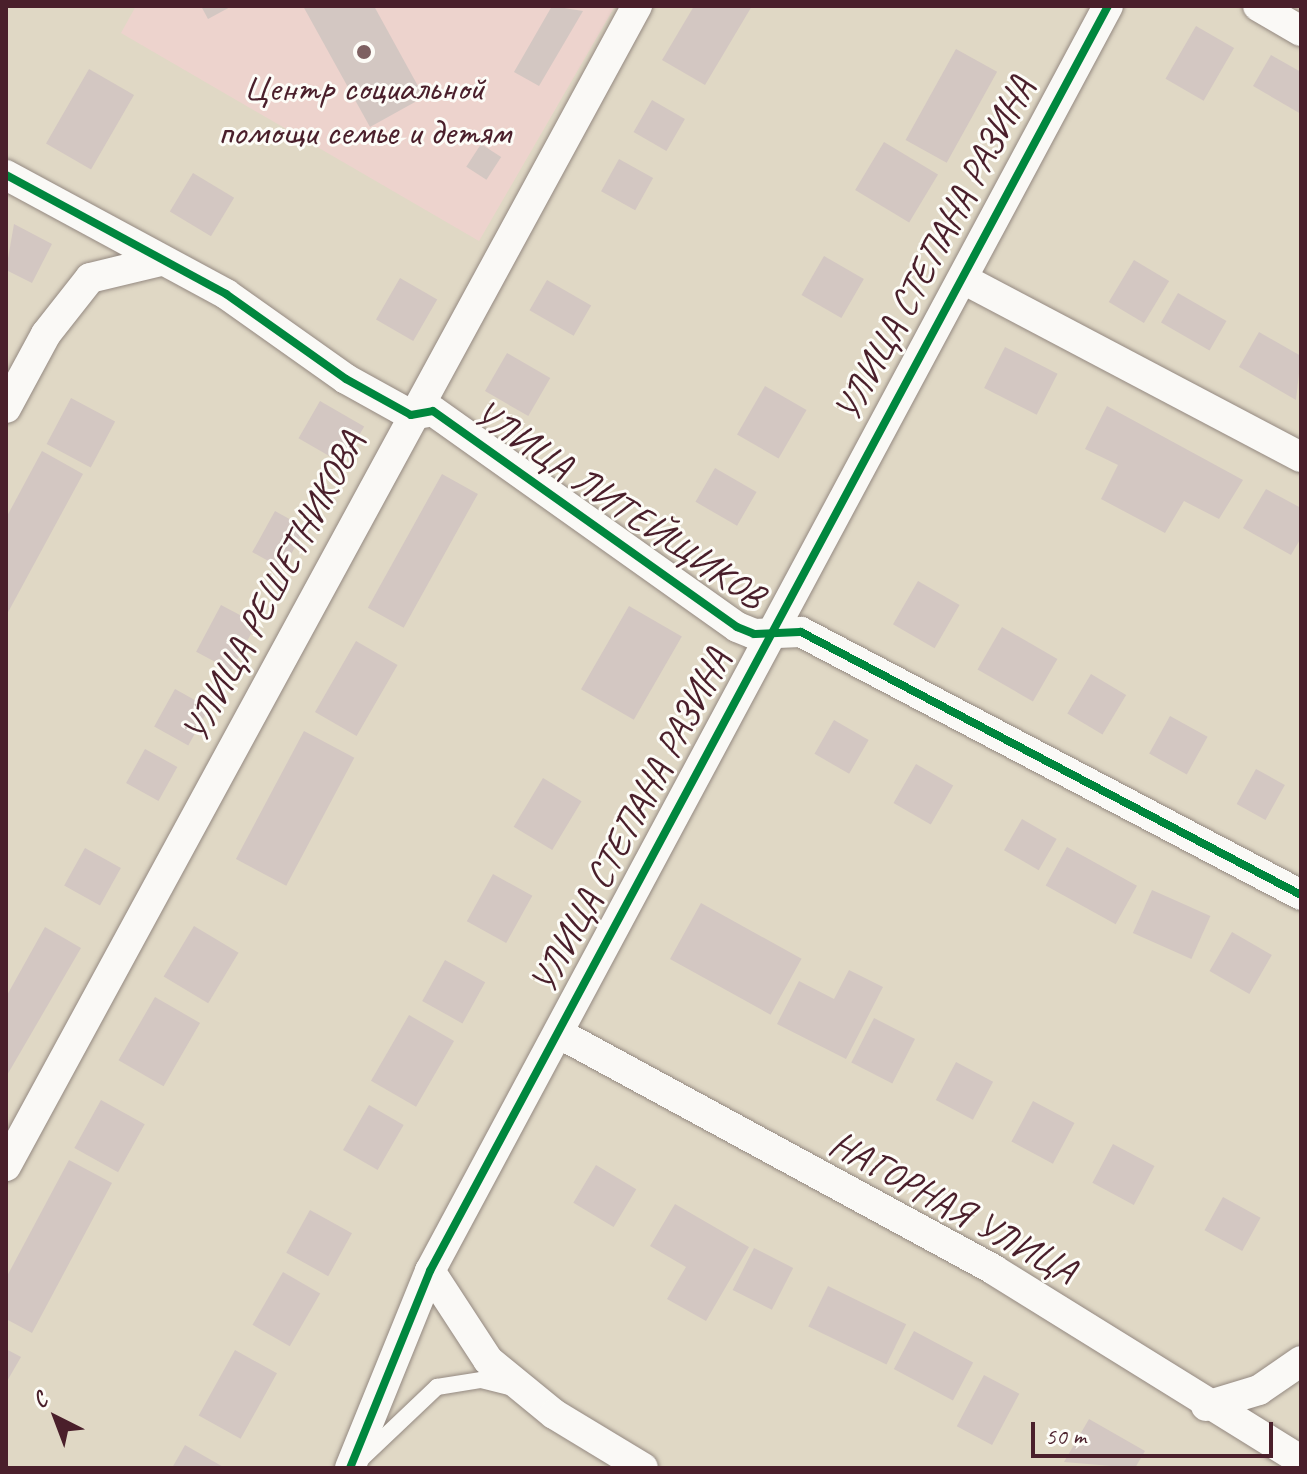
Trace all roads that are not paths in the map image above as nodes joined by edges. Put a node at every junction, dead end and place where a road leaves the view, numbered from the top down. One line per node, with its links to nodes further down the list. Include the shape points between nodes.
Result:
1 (637, 6): 7 (street, УЛИЦА РЕШЕТНИКОВА)
2 (1108, 6): 5 (street, УЛИЦА СТЕПАНА РАЗИНА)
3 (6, 175): 4 (street, УЛИЦА ЛИТЕЙЩИКОВ)
4 (161, 261): 6 (street, via 90,278 46,334); 7 (street, УЛИЦА ЛИТЕЙЩИКОВ, via 226,294 346,379)
5 (965, 280): 8 (street); 9 (street, УЛИЦА СТЕПАНА РАЗИНА)
6 (6, 408)
7 (411, 415): 9 (street, УЛИЦА ЛИТЕЙЩИКОВ, via 433,411 737,627); 12 (street, УЛИЦА РЕШЕТНИКОВА)
8 (1301, 457)
9 (777, 632): 10 (street, УЛИЦА ЛИТЕЙЩИКОВ, via 801,632); 11 (street, УЛИЦА СТЕПАНА РАЗИНА)
10 (1301, 895)
11 (560, 1034): 13 (street, УЛИЦА СТЕПАНА РАЗИНА); 16 (street, НАГОРНАЯ УЛИЦА, via 994,1270)
12 (6, 1166)
13 (430, 1271): 15 (street, via 488,1360); 18 (street, УЛИЦА СТЕПАНА РАЗИНА)
14 (1301, 1361): 16 (street, via 1259,1390)
15 (527, 1392): 18 (lane, via 481,1380 437,1387); 19 (street)
16 (1206, 1406): 17 (street, НАГОРНАЯ УЛИЦА)
17 (1301, 1460)
18 (351, 1468)
19 (643, 1468)

